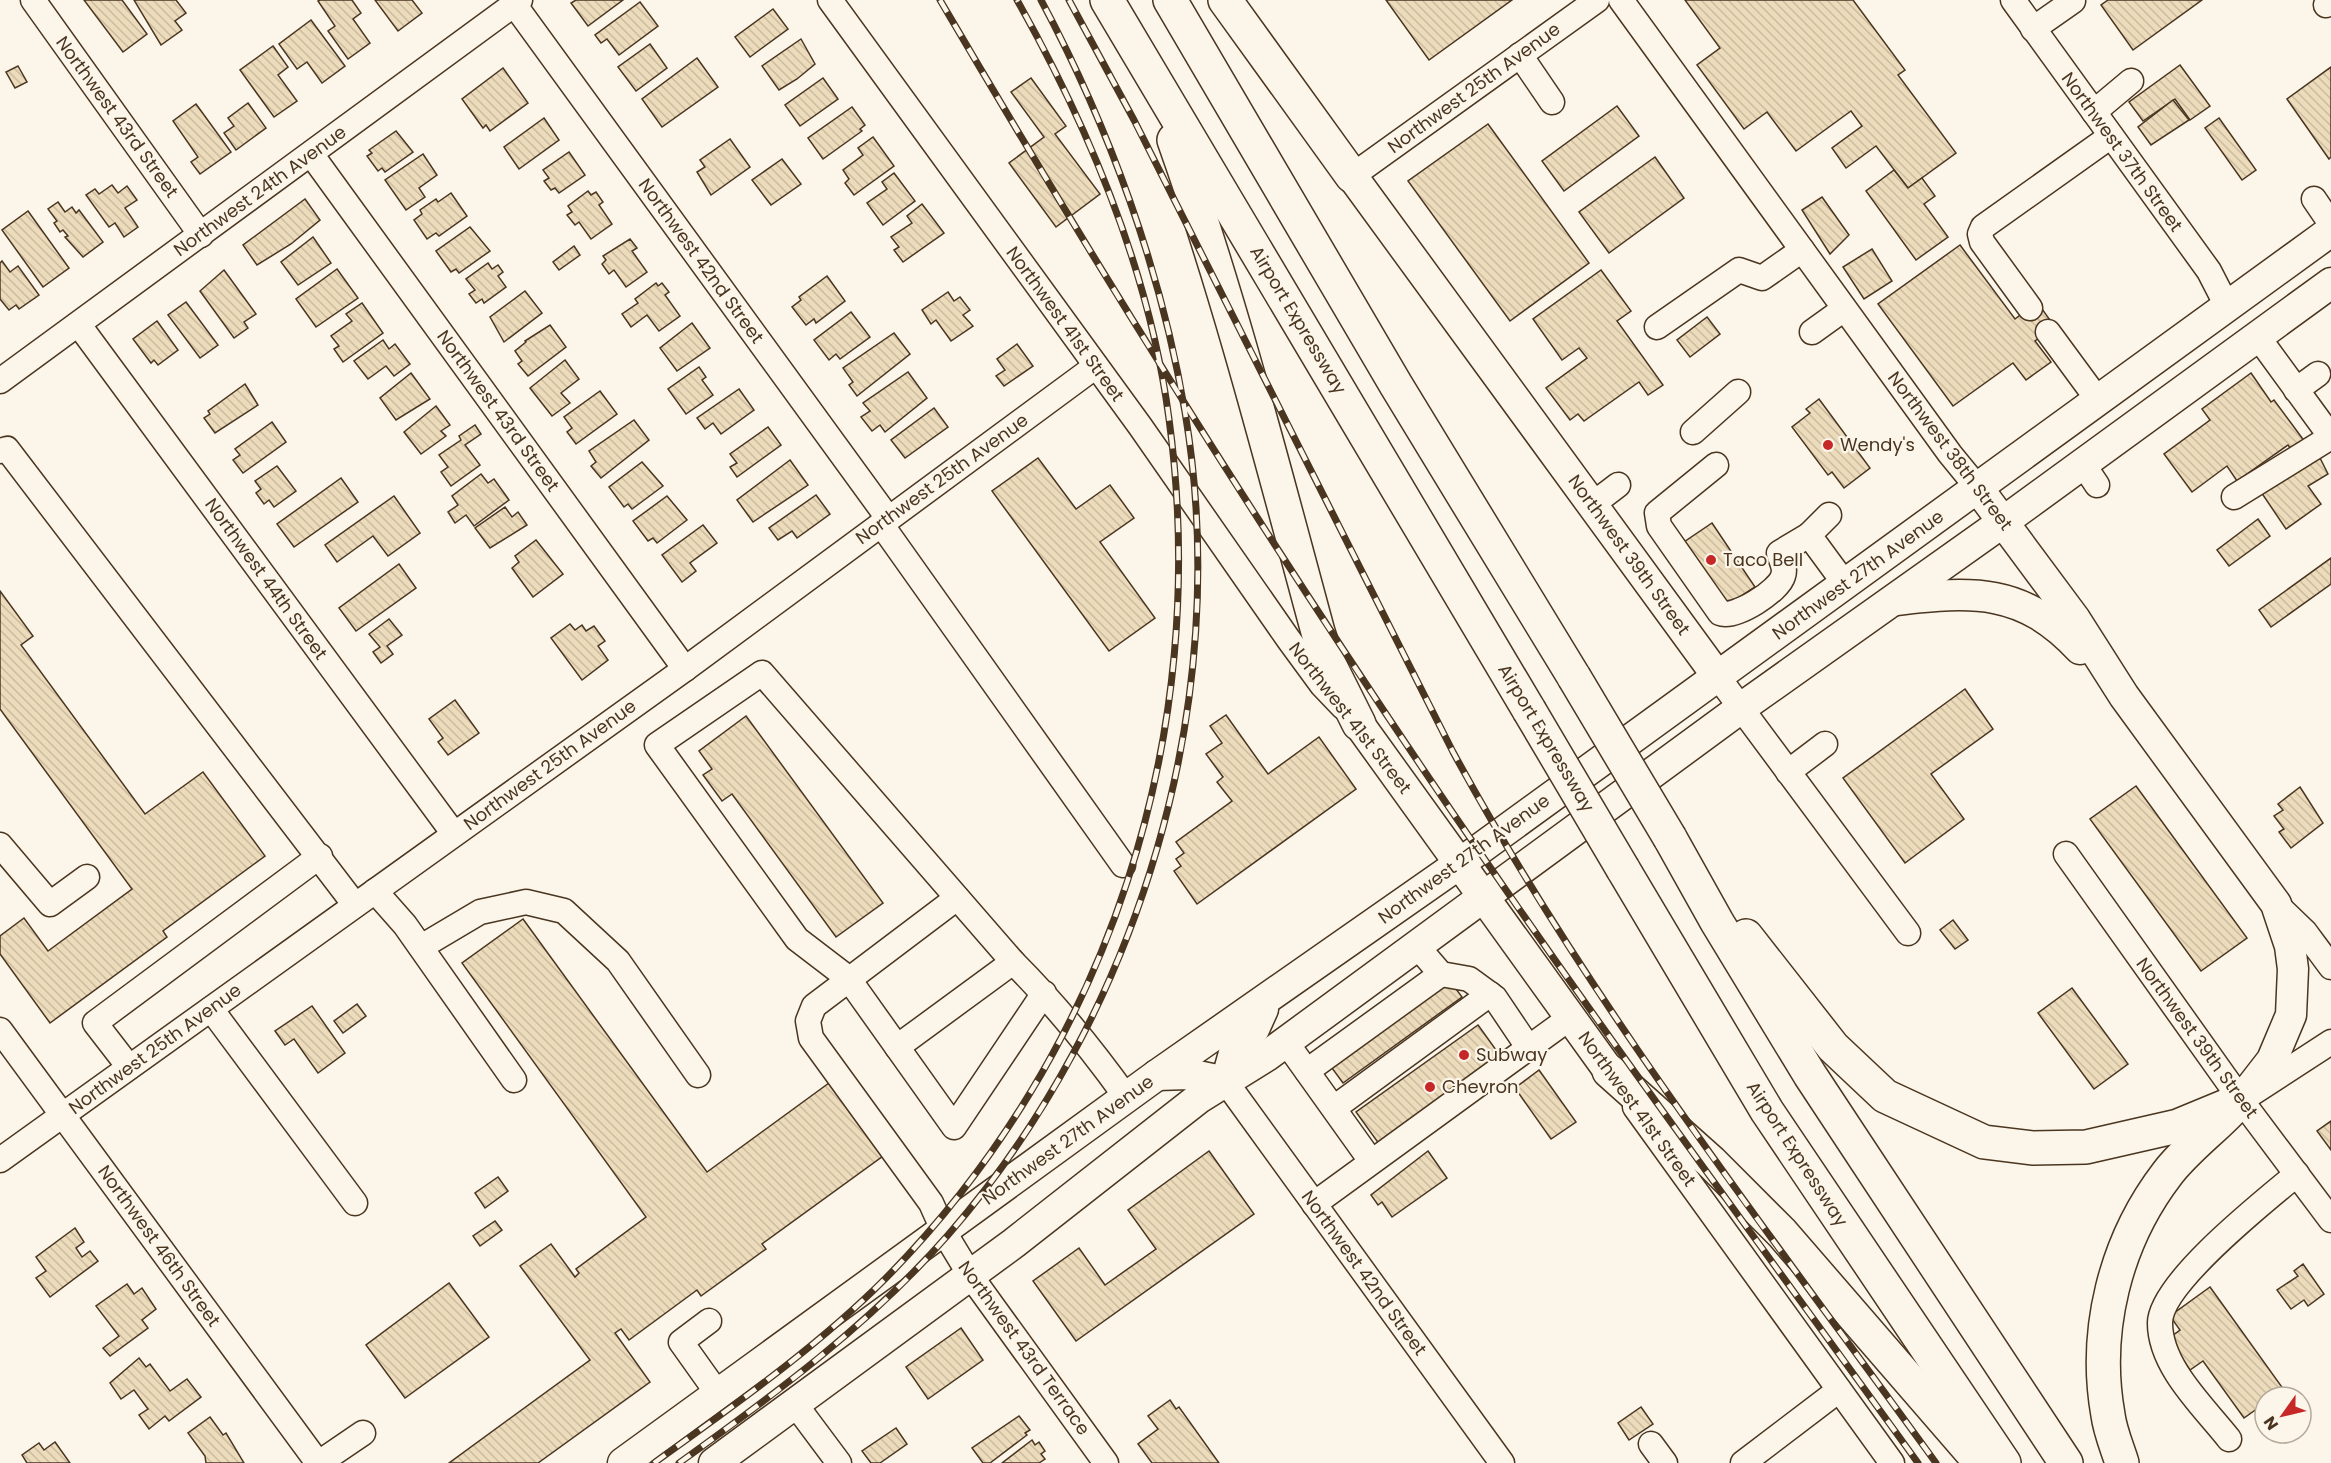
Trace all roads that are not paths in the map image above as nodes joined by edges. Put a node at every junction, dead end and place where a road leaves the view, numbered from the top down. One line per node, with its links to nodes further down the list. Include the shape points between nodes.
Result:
1 (33, 0): 23 (street, Northwest 43rd Street)
2 (830, 0): 34 (street, Northwest 41st Street)
3 (1107, 0): 13 (highway, Airport Expressway)
4 (1170, 0): 63 (highway, bridge, via 1396,385)
5 (1225, 0): 19 (highway)
6 (1597, 0): 12 (street, Northwest 25th Avenue)
7 (1621, 0): 24 (street, Northwest 38th Street)
8 (2013, 0): 11 (street, Northwest 37th Street)
9 (2073, 1): 11 (street)
10 (517, 2): 18 (street, Northwest 24th Avenue); 50 (street, Northwest 42nd Street)
11 (2034, 28): 16 (street, Northwest 37th Street)
12 (1520, 55): 15 (street); 19 (street, Northwest 25th Avenue)
13 (1150, 73): 59 (highway, via 1225,293 1318,632 1327,660); 128 (highway, Airport Expressway, bridge, via 1767,1111)
14 (2131, 81): 16 (street)
15 (1552, 102)
16 (2094, 112): 17 (street, Northwest 37th Street)
17 (2111, 136): 26 (street, Northwest 37th Street, via 2209,271); 27 (street, via 1983,226 1982,242)
18 (311, 154): 23 (street, Northwest 24th Avenue); 55 (street, Northwest 43rd Street)
19 (1352, 176): 48 (main road, Northwest 39th Street, via 1502,374)
20 (2314, 200): 21 (street)
21 (2331, 224)
22 (2331, 231): 26 (main road, Northwest 27th Avenue)
23 (201, 235): 29 (street, Northwest 24th Avenue)
24 (1802, 250): 28 (street, Northwest 38th Street); 30 (street, via 1762,278 1738,270)
25 (2331, 283): 33 (main road)
26 (2227, 306): 37 (main road, via 2226,328 2210,347); 40 (main road, Northwest 27th Avenue)
27 (2030, 308)
28 (1844, 309): 31 (street); 46 (street, Northwest 38th Street)
29 (78, 324): 36 (street, Northwest 24th Avenue); 62 (street, Northwest 44th Street)
30 (1657, 327)
31 (1812, 332)
32 (2048, 332): 40 (street)
33 (2258, 337): 37 (main road); 38 (street)
34 (1096, 366): 50 (street, Northwest 25th Avenue); 59 (street, Northwest 41st Street, via 1322,685)
35 (2318, 374): 38 (street)
36 (0, 381)
37 (2192, 385): 51 (main road, via 2090,474)
38 (2296, 390): 42 (street)
39 (1738, 392): 41 (street)
40 (2098, 400): 46 (main road, Northwest 27th Avenue)
41 (1693, 432)
42 (2331, 437): 47 (street)
43 (0, 452): 66 (street, via 7,448)
44 (1716, 465): 52 (street, via 1657,513 1659,526 1720,613 1739,613 1780,583 1785,573 1779,553)
45 (1618, 485): 48 (street)
46 (1977, 487): 51 (main road, Northwest 38th Street); 53 (main road, Northwest 27th Avenue)
47 (2234, 497)
48 (1593, 504): 56 (main road, Northwest 39th Street)
49 (1829, 515): 52 (street)
50 (884, 521): 55 (street, Northwest 25th Avenue); 68 (street, Northwest 42nd Street)
51 (2003, 522): 54 (main road); 57 (main road, Northwest 38th Street, via 2075,619)
52 (1809, 535): 53 (street)
53 (1845, 584): 56 (main road, Northwest 27th Avenue)
54 (1893, 600): 57 (main road, via 1980,594 2022,605 2066,634); 58 (main road)
55 (685, 669): 62 (street, Northwest 25th Avenue)
56 (1718, 677): 58 (street, Northwest 39th Street); 67 (main road, Northwest 27th Avenue)
57 (2124, 696): 73 (main road, Northwest 38th Street)
58 (1741, 708): 61 (street, Northwest 39th Street); 71 (main road)
59 (1359, 724): 67 (main road, Northwest 41st Street)
60 (1825, 744): 61 (street)
61 (1788, 772): 75 (street, Northwest 39th Street)
62 (454, 834): 70 (street, Northwest 25th Avenue)
63 (1670, 838): 100 (highway, via 1833,1047 1885,1096 1934,1121 1984,1142 2032,1148 2086,1147 2178,1126); 129 (highway, via 1810,1075)
64 (0, 845): 69 (street, via 50,904)
65 (2066, 854): 100 (street, Northwest 39th Street)
66 (320, 856): 74 (street); 92 (street, via 95,1023)
67 (1459, 864): 71 (main road, Northwest 41st Street); 84 (main road, Northwest 27th Avenue)
68 (1123, 866)
69 (87, 877)
70 (375, 891): 74 (street, Northwest 25th Avenue); 77 (street)
71 (1484, 895): 76 (main road); 86 (main road, Northwest 41st Street)
72 (957, 898): 78 (street); 81 (street, Northwest 43rd Terrace); 81 (street, via 762,673 657,745 797,939)
73 (2276, 904): 79 (street, Northwest 38th Street, via 2306,932); 100 (main road, Northwest 38th Street, via 2290,946 2291,1015 2272,1060)
74 (355, 905): 85 (street, Northwest 25th Avenue)
75 (1908, 933)
76 (1416, 945): 80 (street); 88 (main road)
77 (421, 947): 95 (street, via 480,912 526,902 564,911 618,961); 97 (street)
78 (1013, 962): 82 (street); 90 (street)
79 (2331, 967)
80 (1441, 974): 83 (street, via 1468,978); 93 (street)
81 (848, 978): 90 (street); 109 (street, Northwest 43rd Terrace, via 814,1006 808,1021 811,1038 931,1203)
82 (1044, 993): 90 (street, via 954,1127); 99 (street)
83 (1490, 994): 91 (street); 101 (street)
84 (1268, 998): 96 (main road, Northwest 27th Avenue); 98 (main road, via 1254,1029 1234,1053)
85 (211, 1008): 92 (street, Northwest 25th Avenue); 106 (street)
86 (1571, 1017): 91 (street); 94 (main road, Northwest 41st Street)
87 (0, 1029): 102 (street, Northwest 46th Street)
88 (1286, 1042): 93 (street); 98 (main road)
89 (2331, 1042): 100 (street)
90 (897, 1047)
91 (1527, 1047): 104 (street)
92 (129, 1067): 102 (street, Northwest 25th Avenue)
93 (1307, 1071): 101 (street)
94 (1609, 1071): 112 (street, Northwest 41st Street); 127 (highway, via 1711,1162 1782,1233)
95 (698, 1075)
96 (1157, 1075): 98 (main road, via 1188,1074); 99 (main road, Northwest 27th Avenue)
97 (514, 1080)
98 (1226, 1082): 107 (street, Northwest 42nd Street); 110 (main road, via 1199,1098)
99 (1126, 1097): 109 (main road, Northwest 27th Avenue)
100 (2241, 1100): 105 (street, Northwest 39th Street); 130 (highway, via 2168,1173 2141,1213 2120,1259 2108,1306 2102,1365 2108,1416)
101 (1334, 1108): 104 (street)
102 (62, 1115): 103 (street, Northwest 25th Avenue); 119 (street, Northwest 46th Street)
103 (0, 1160)
104 (1371, 1161): 107 (street)
105 (2297, 1174): 108 (street, Northwest 39th Street); 116 (street, via 2186,1275 2160,1322 2165,1349 2177,1372)
106 (355, 1203)
107 (1314, 1203): 123 (street, Northwest 42nd Street)
108 (2331, 1220)
109 (944, 1232): 110 (street, Northwest 43rd Terrace); 113 (main road, Northwest 27th Avenue)
110 (970, 1275): 114 (main road); 122 (street, Northwest 43rd Terrace)
111 (709, 1321): 113 (street, via 681,1342)
112 (1839, 1390): 125 (street); 126 (street, Northwest 41st Street)
113 (718, 1394): 118 (main road, Northwest 27th Avenue)
114 (795, 1404): 120 (main road); 121 (street)
115 (363, 1433): 119 (street)
116 (2229, 1439)
117 (1651, 1443): 124 (street)
118 (625, 1462)
119 (319, 1463)
120 (714, 1463)
121 (839, 1463)
122 (1106, 1463)
123 (1502, 1463)
124 (1665, 1463)
125 (1743, 1463)
126 (1892, 1463)
127 (1981, 1463)
128 (2004, 1463)
129 (2066, 1463)
130 (2122, 1463)

